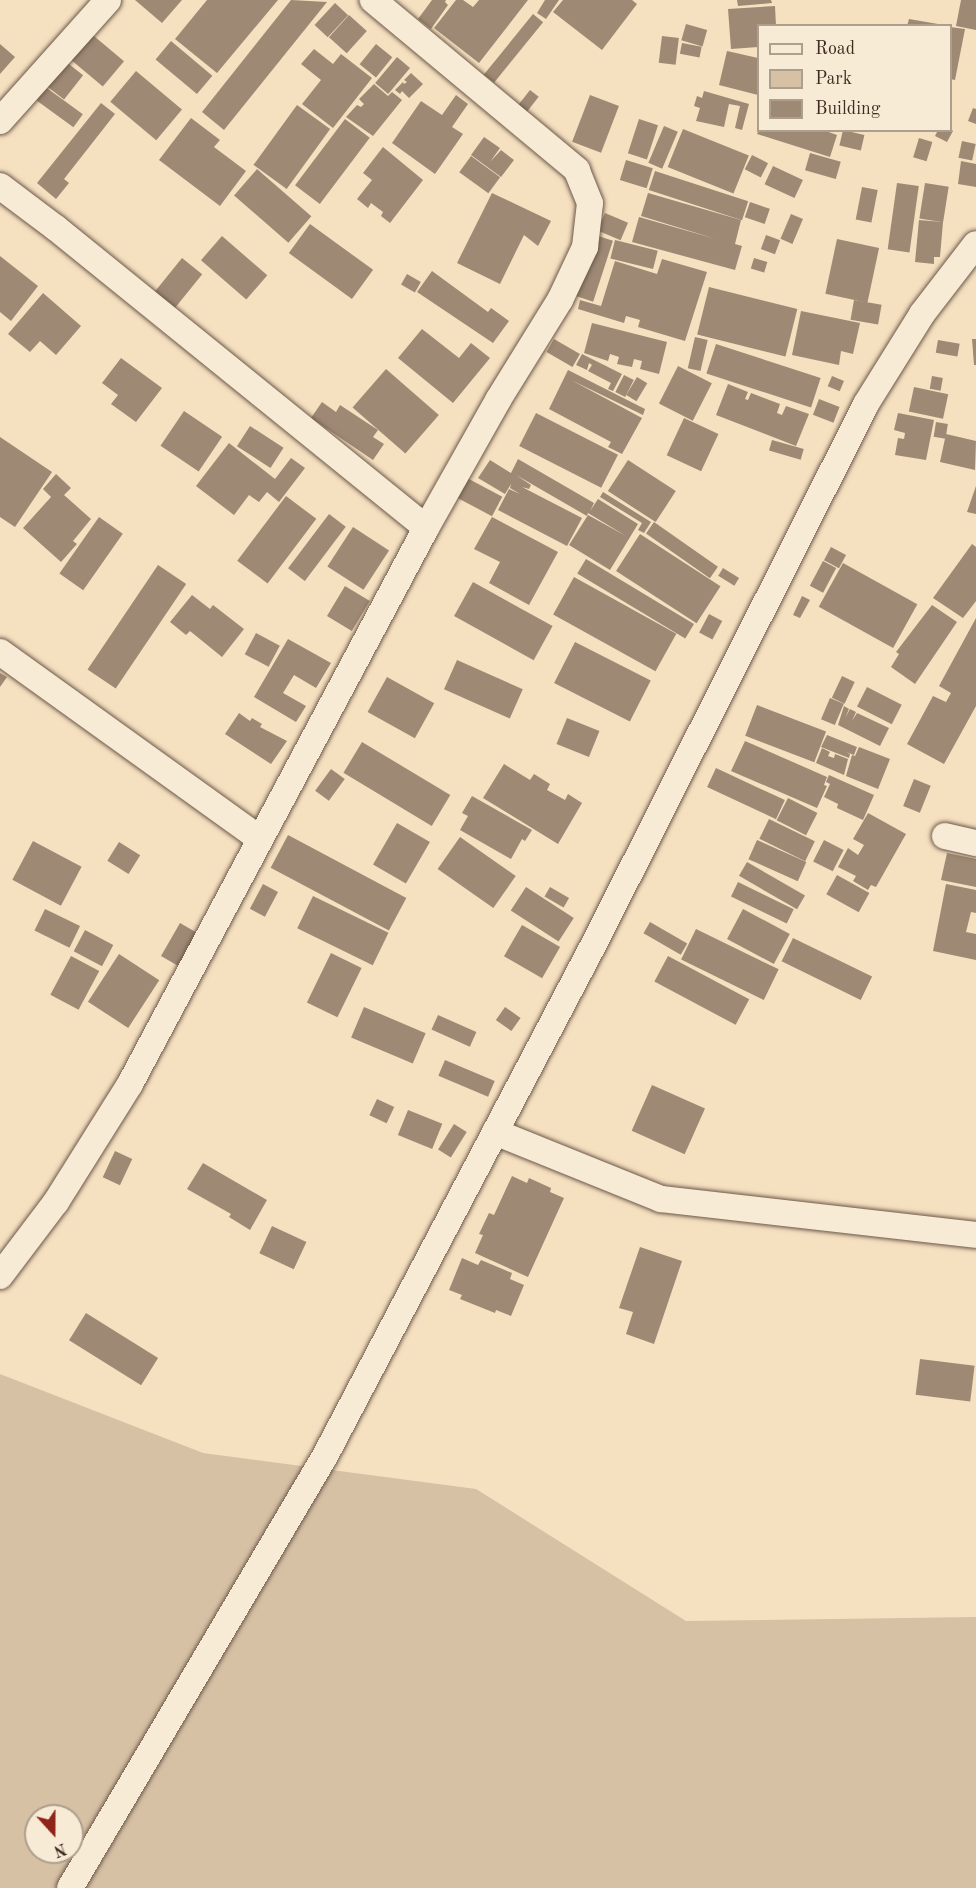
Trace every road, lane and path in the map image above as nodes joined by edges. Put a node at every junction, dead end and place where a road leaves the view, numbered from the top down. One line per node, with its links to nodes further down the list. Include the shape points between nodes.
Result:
1 (108, 0): 3 (street)
2 (373, 0): 6 (street, via 577,170 590,203 585,247 560,300)
3 (0, 121)
4 (0, 186): 6 (street)
5 (976, 244): 11 (street, via 922,314 866,404 596,942)
6 (426, 528): 9 (street)
7 (0, 652): 9 (street)
8 (945, 836): 10 (street)
9 (260, 839): 13 (street, via 130,1084 56,1202)
10 (976, 843)
11 (495, 1132): 12 (street, via 662,1199); 14 (street, via 325,1456)
12 (976, 1235)
13 (0, 1276)
14 (70, 1888)

